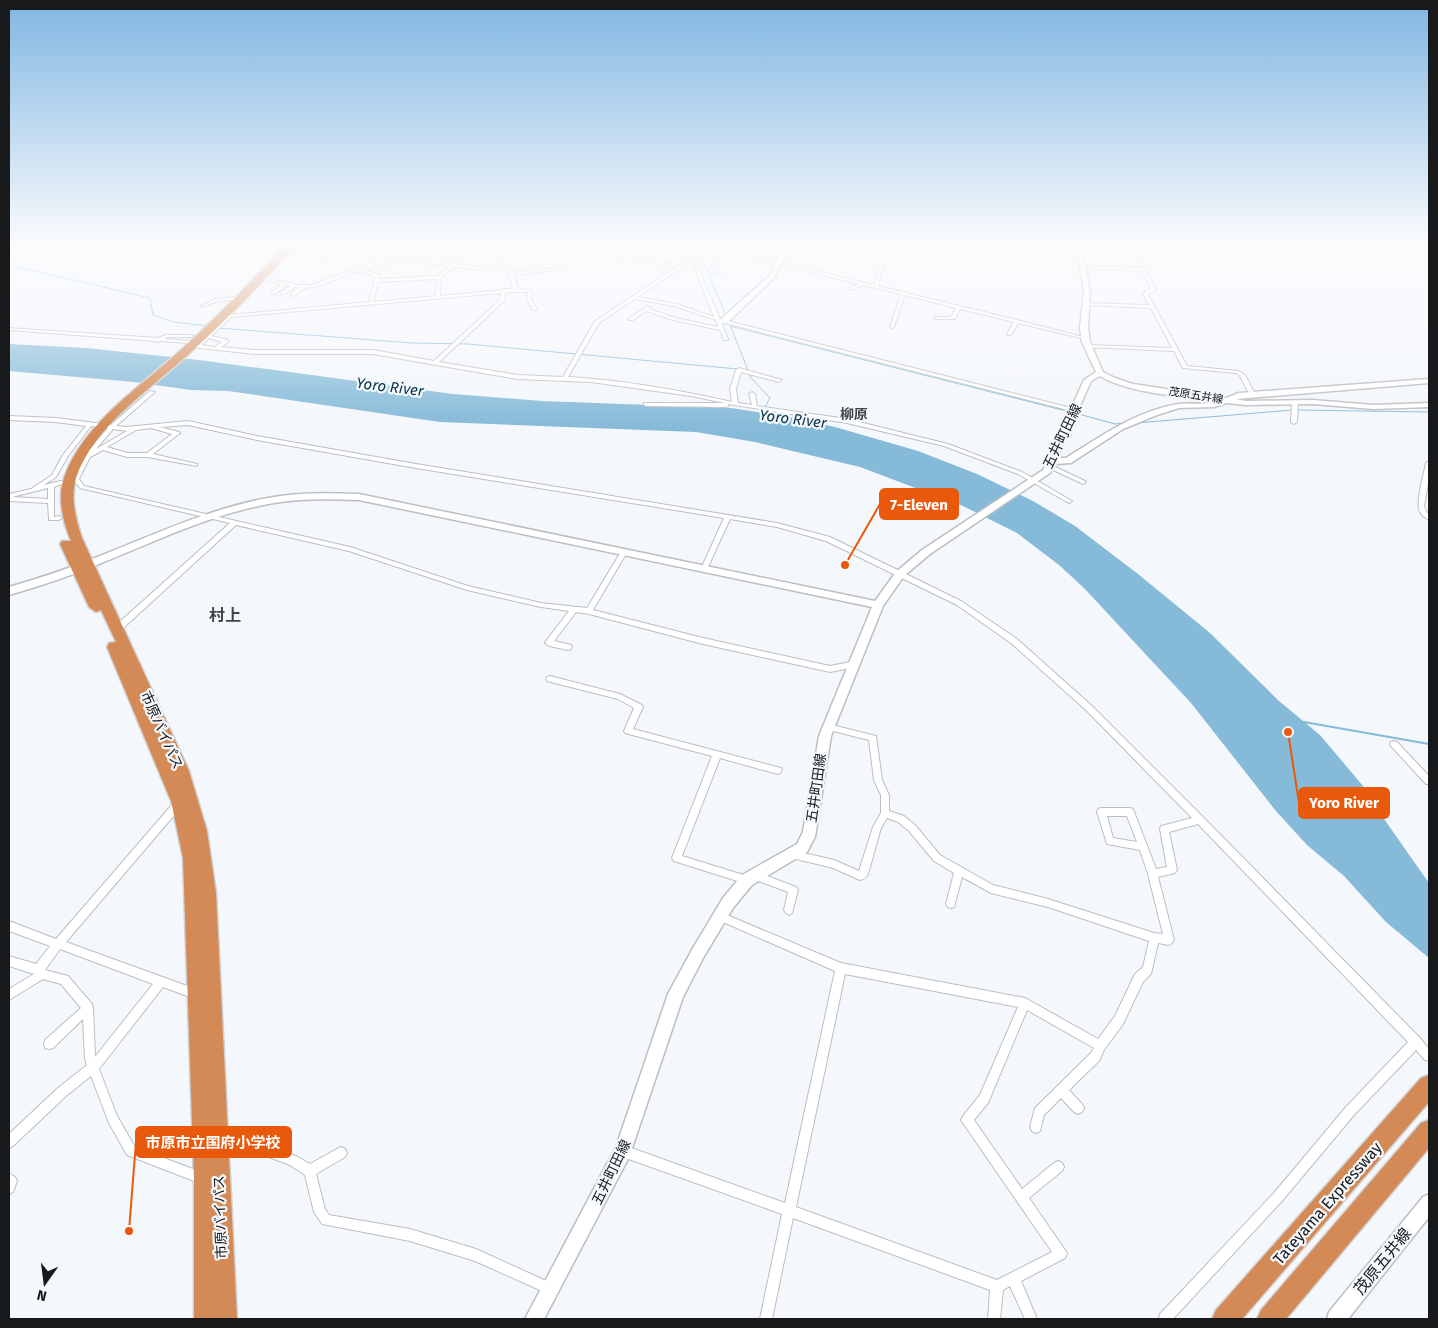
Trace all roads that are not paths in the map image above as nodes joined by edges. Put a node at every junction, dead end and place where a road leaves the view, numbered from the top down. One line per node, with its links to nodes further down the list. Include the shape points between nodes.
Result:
1 (1086, 304): 33 (main road)
2 (228, 305): 34 (highway, 市原バイパス)
3 (236, 305): 19 (highway, 市原バイパス)
4 (338, 305): 19 (street)
5 (497, 305): 38 (street)
6 (532, 305): 17 (street)
7 (622, 305): 40 (street, via 597,322)
8 (651, 305): 18 (street)
9 (667, 305): 22 (street)
10 (714, 305): 22 (street)
11 (740, 305): 22 (main road)
12 (899, 305): 25 (street)
13 (947, 305): 16 (street)
14 (1108, 305): 15 (street)
15 (1153, 307): 37 (street)
16 (959, 308): 20 (street, via 953,318); 23 (street)
17 (535, 309)
18 (644, 309): 21 (street); 24 (street)
19 (227, 315): 34 (highway, 市原バイパス)
20 (936, 318)
21 (632, 319)
22 (722, 321): 27 (street); 52 (street)
23 (1017, 321): 28 (street); 29 (street)
24 (704, 327): 27 (street); 27 (street)
25 (892, 327)
26 (9, 329): 34 (street, via 157,341 166,336)
27 (722, 329): 31 (street)
28 (1053, 330): 32 (street); 33 (street)
29 (1009, 334)
30 (211, 337): 36 (street, via 226,341)
31 (726, 338)
32 (1049, 338)
33 (1085, 338): 35 (main road)
34 (190, 345): 36 (street); 55 (highway, 市原バイパス)
35 (1088, 346): 37 (street); 39 (main road)
36 (217, 348): 38 (street, via 267,353 364,351)
37 (1176, 350): 45 (street, via 1185,368 1242,375)
38 (436, 362): 40 (street, via 517,377)
39 (1100, 373): 46 (main road, 茂原五井線, via 1122,384); 52 (main road, 五井町田線, via 1088,380)
40 (565, 378): 49 (street, via 691,394)
41 (779, 380): 49 (street, via 739,370 733,389)
42 (1429, 381): 45 (main road)
43 (152, 392): 55 (street)
44 (752, 394): 51 (street)
45 (1252, 394): 46 (main road)
46 (1226, 400): 47 (main road, 茂原五井線, via 1259,404); 61 (main road, via 1214,405 1179,406 1154,413 1120,427 1068,460)
47 (1295, 403): 50 (main road, 茂原五井線); 54 (street)
48 (646, 404): 49 (street)
49 (734, 404): 51 (street)
50 (1429, 405)
51 (756, 407): 63 (street, via 847,421 938,443)
52 (1076, 410): 61 (main road, 五井町田線)
53 (9, 418): 55 (street)
54 (1294, 422)
55 (101, 426): 56 (street); 59 (street, via 102,435); 65 (highway, 市原バイパス, via 80,446); 66 (street, via 65,456 54,476); 76 (highway, 市原バイパス, via 74,468 66,496)
56 (140, 427): 57 (street); 58 (street, via 177,434); 71 (street, via 188,423 416,466)
57 (103, 448): 58 (street, via 127,455); 59 (street)
58 (148, 456): 62 (street)
59 (87, 457): 70 (street, via 76,479 82,487)
60 (1429, 463): 73 (street, via 1421,506)
61 (1052, 464): 63 (main road, 五井町田線); 64 (street)
62 (195, 465)
63 (1035, 480): 69 (street); 78 (main road, 五井町田線, via 926,552)
64 (1083, 482)
65 (56, 484): 66 (street); 68 (street); 72 (highway, 市原バイパス)
66 (33, 490): 67 (street)
67 (9, 498): 68 (street, via 42,503)
68 (51, 501): 72 (street, via 51,519)
69 (1069, 501)
70 (210, 516): 74 (street); 75 (main road, via 284,497 344,495); 76 (main road)
71 (728, 517): 77 (street); 78 (street, via 807,532)
72 (59, 518): 76 (highway, 市原バイパス)
73 (1429, 518)
74 (234, 522): 81 (street, via 366,553 467,588); 83 (street)
75 (624, 552): 77 (main road); 82 (street)
76 (83, 566): 79 (main road); 83 (highway, 市原バイパス); 93 (highway, 市原バイパス)
77 (704, 569): 80 (main road)
78 (900, 574): 80 (main road, 五井町田線); 95 (street, via 965,606 1014,641 1089,708)
79 (9, 591)
80 (878, 605): 86 (main road, 五井町田線)
81 (574, 609): 82 (street); 84 (street, via 549,643)
82 (588, 611): 85 (street)
83 (117, 630): 141 (highway, 市原バイパス, via 181,771 202,844 207,893)
84 (568, 647)
85 (830, 669): 86 (street); 86 (street)
86 (853, 669): 88 (main road, 五井町田線)
87 (550, 680): 90 (street, via 620,697 638,707 628,731)
88 (828, 727): 94 (street, via 873,738 878,780 885,795); 97 (main road, 五井町田線, via 819,765 810,833 802,848)
89 (1394, 744): 92 (street)
90 (717, 754): 91 (street); 100 (street, via 677,858)
91 (778, 770)
92 (1429, 781)
93 (180, 801): 106 (street); 111 (highway, 市原バイパス, via 190,840 194,878)
94 (885, 813): 97 (street, via 860,876 834,864); 98 (street, via 901,819 937,858)
95 (1200, 820): 99 (street, via 1164,829 1172,870); 115 (street)
96 (1143, 847): 96 (street, via 1130,812 1101,812 1110,842); 99 (street)
97 (790, 854): 100 (main road, 五井町田線)
98 (959, 871): 101 (street); 105 (street, via 991,889 1048,903)
99 (1153, 874): 105 (street, via 1168,940)
100 (750, 878): 102 (street, via 793,890); 103 (main road, 五井町田線)
101 (951, 904)
102 (789, 910)
103 (720, 916): 108 (street); 126 (main road, 五井町田線, via 676,994)
104 (9, 926): 106 (street)
105 (1154, 938): 117 (street, via 1147,970 1138,978 1119,1020)
106 (58, 944): 109 (street); 110 (street)
107 (9, 961): 109 (street)
108 (841, 968): 113 (street); 136 (street)
109 (40, 972): 112 (street); 114 (street, via 68,983)
110 (162, 982): 111 (street, via 190,992); 119 (street)
111 (199, 990): 132 (highway, 市原バイパス)
112 (9, 995)
113 (1024, 1003): 117 (street); 134 (street, via 984,1099 967,1120)
114 (88, 1008): 116 (street); 119 (street, via 90,1058)
115 (1416, 1042): 118 (street); 146 (street, via 1350,1111 1278,1198)
116 (49, 1044)
117 (1100, 1046): 121 (street, via 1095,1057)
118 (1429, 1056)
119 (94, 1066): 125 (street); 132 (street, via 113,1119 131,1151)
120 (1429, 1086): 147 (highway, Tateyama Expressway)
121 (1062, 1090): 122 (street); 123 (street, via 1039,1112)
122 (1078, 1108)
123 (1036, 1127)
124 (1429, 1132): 148 (highway)
125 (9, 1141)
126 (623, 1151): 136 (street); 139 (main road, 五井町田線)
127 (272, 1153): 130 (street)
128 (341, 1154): 130 (street)
129 (1058, 1167): 134 (street)
130 (310, 1171): 139 (street, via 320,1212 326,1220 410,1235 466,1252)
131 (9, 1179): 133 (street)
132 (206, 1180): 140 (highway, 市原バイパス)
133 (9, 1188)
134 (1021, 1197): 137 (street, via 1061,1254)
135 (1429, 1203): 149 (main road, 茂原五井線)
136 (789, 1212): 138 (street); 143 (street)
137 (1013, 1278): 138 (street); 145 (street)
138 (997, 1286): 144 (street)
139 (551, 1289): 142 (main road, 五井町田線)
140 (207, 1319)
141 (224, 1319)
142 (534, 1319)
143 (766, 1319)
144 (994, 1319)
145 (1031, 1319)
146 (1164, 1319)
147 (1225, 1319)
148 (1270, 1319)
149 (1336, 1319)

